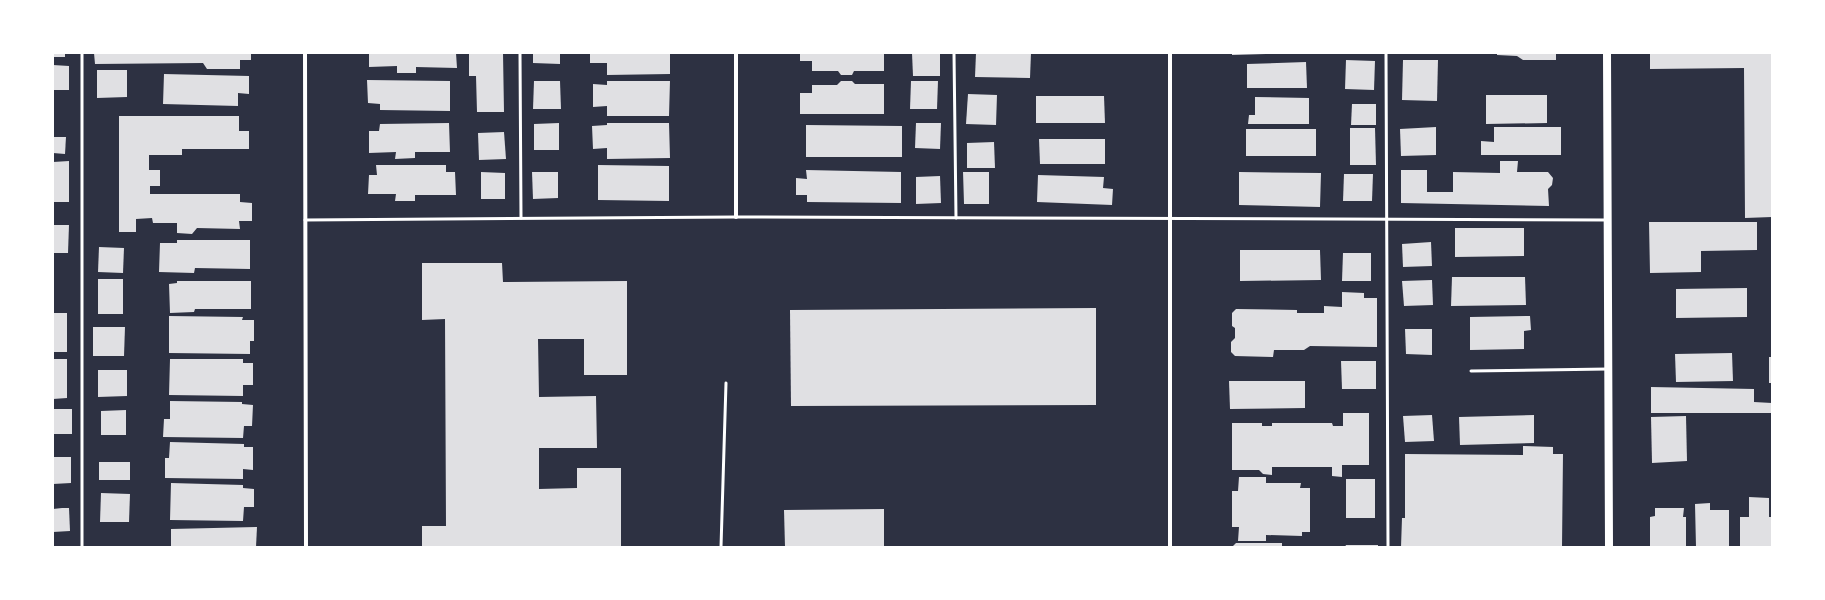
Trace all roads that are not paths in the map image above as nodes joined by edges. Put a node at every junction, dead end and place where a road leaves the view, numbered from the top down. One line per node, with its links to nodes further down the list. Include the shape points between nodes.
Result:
1 (82, 53): 19 (lane)
2 (305, 53): 13 (street)
3 (520, 53): 10 (lane)
4 (736, 53): 9 (street)
5 (954, 53): 11 (lane)
6 (1170, 53): 12 (street)
7 (1386, 53): 14 (lane)
8 (1607, 53): 15 (main road)
9 (736, 217): 10 (lane); 11 (lane)
10 (521, 218): 13 (lane)
11 (956, 218): 12 (lane)
12 (1170, 219): 14 (lane); 22 (street)
13 (305, 220): 20 (street)
14 (1386, 220): 15 (lane); 23 (lane)
15 (1608, 220): 16 (main road)
16 (1608, 369): 17 (lane); 24 (main road)
17 (1471, 371)
18 (726, 383): 21 (lane)
19 (82, 547)
20 (306, 547)
21 (721, 547)
22 (1170, 547)
23 (1388, 547)
24 (1609, 547)

